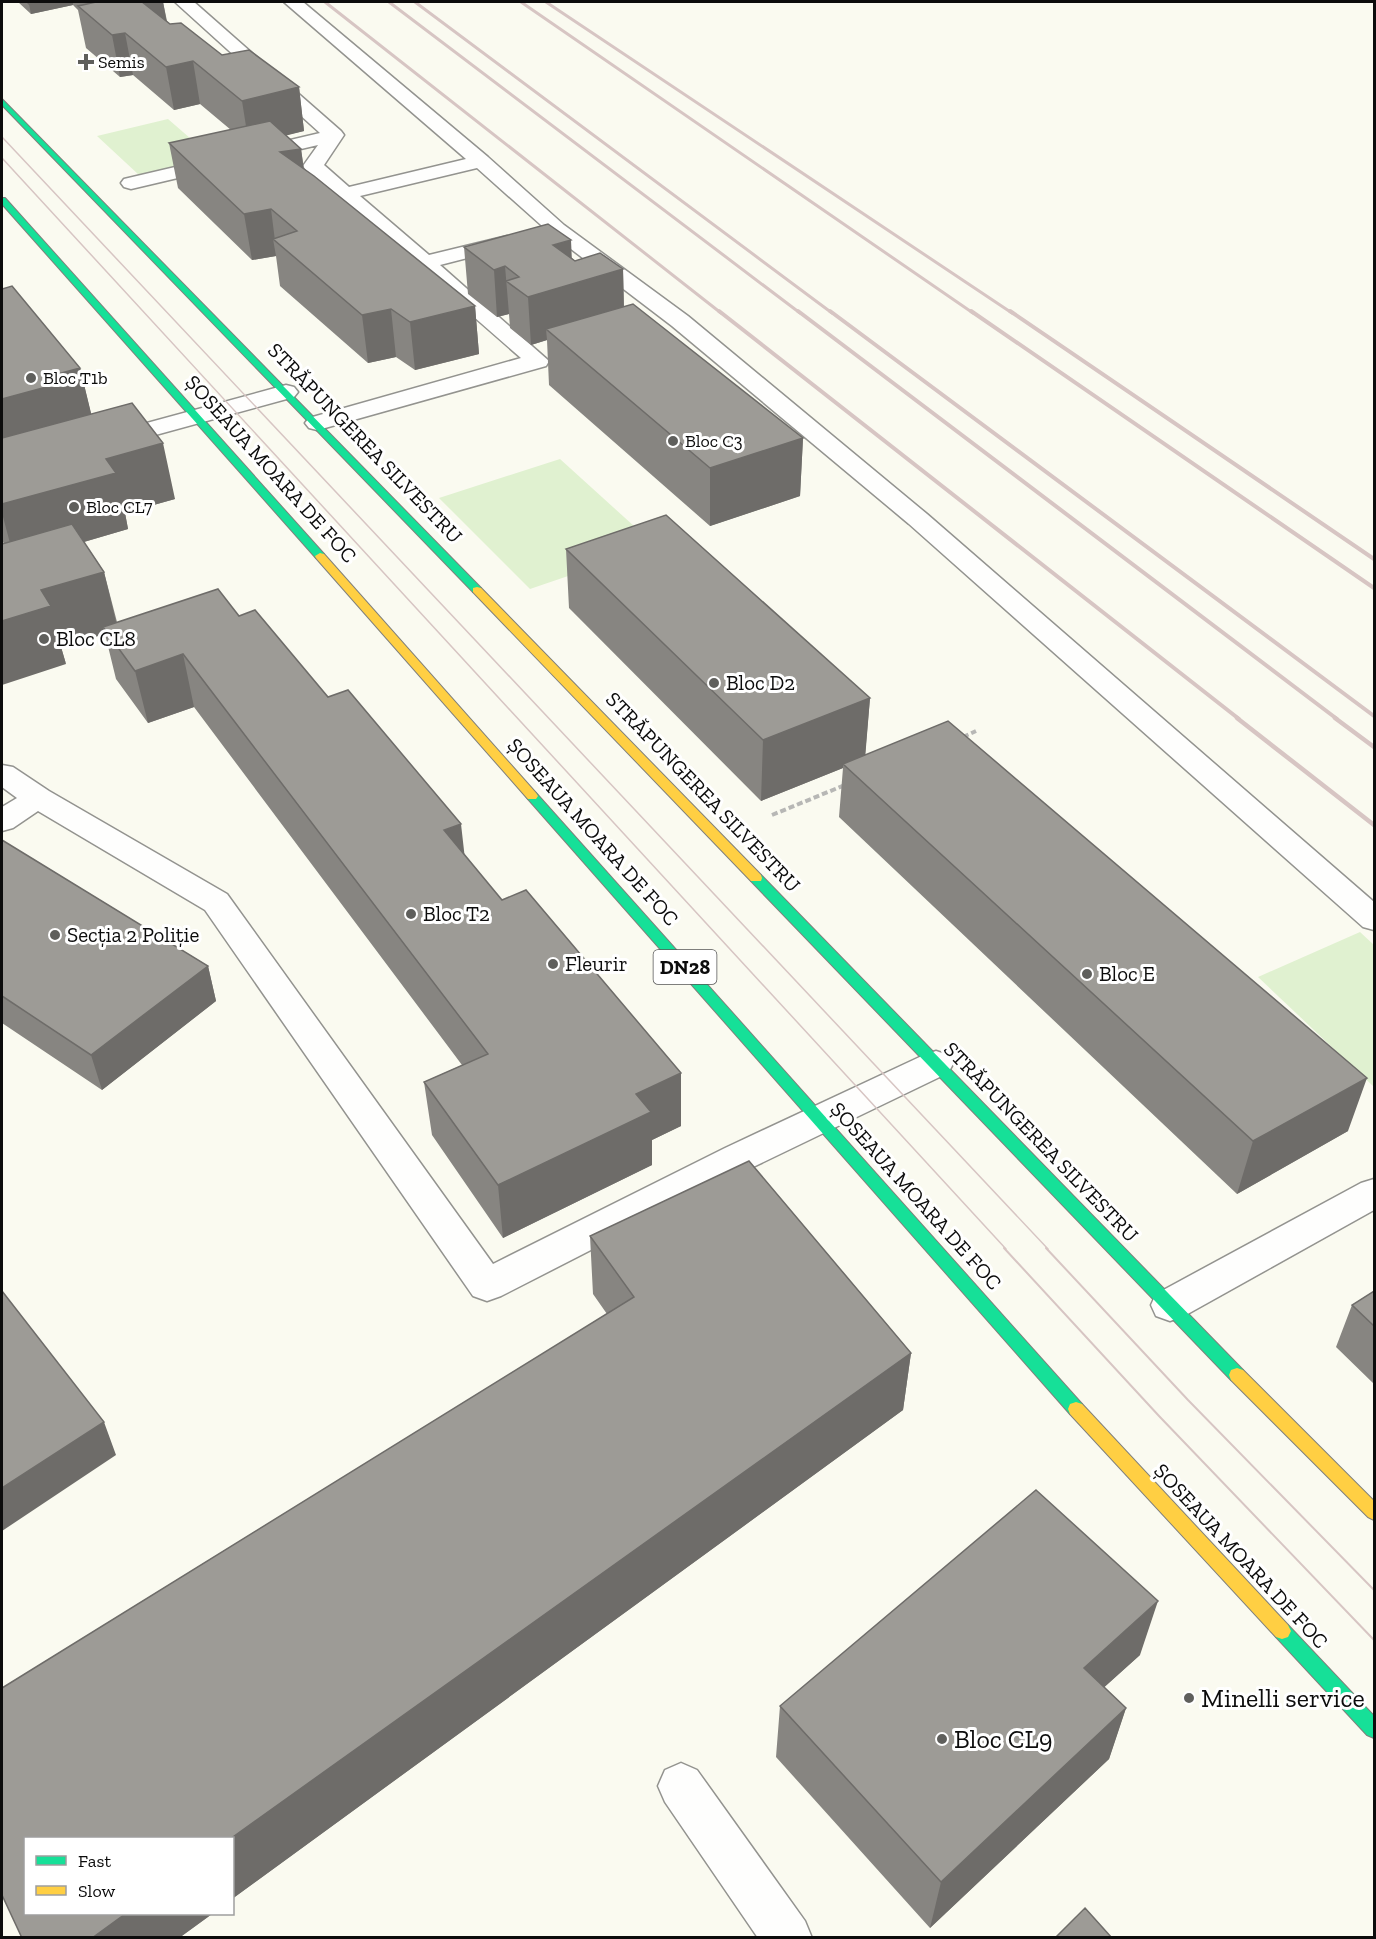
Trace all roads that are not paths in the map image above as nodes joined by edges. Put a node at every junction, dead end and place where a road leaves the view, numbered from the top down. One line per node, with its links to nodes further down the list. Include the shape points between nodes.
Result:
1 (184, 2): 4 (lane)
2 (294, 2): 5 (lane)
3 (2, 100): 11 (main road, STRĂPUNGEREA SILVESTRU)
4 (334, 135): 6 (lane); 7 (lane, via 312,166)
5 (481, 161): 7 (lane); 9 (lane)
6 (131, 183)
7 (345, 194): 10 (lane)
8 (2, 200): 12 (main road, ȘOSEAUA MOARA DE FOC / DN28)
9 (539, 234): 10 (lane); 18 (lane, via 680,321 918,519)
10 (424, 263): 13 (lane, via 538,361)
11 (286, 392): 12 (lane); 13 (main road, STRĂPUNGEREA SILVESTRU)
12 (197, 417): 14 (lane); 20 (main road, ȘOSEAUA MOARA DE FOC / DN28)
13 (317, 423): 19 (main road, STRĂPUNGEREA SILVESTRU)
14 (82, 448)
15 (2, 774): 16 (lane)
16 (38, 798): 17 (lane); 20 (lane, via 216,902 487,1285)
17 (2, 821)
18 (1374, 920)
19 (936, 1064): 20 (lane); 22 (main road, STRĂPUNGEREA SILVESTRU)
20 (819, 1119): 24 (main road, ȘOSEAUA MOARA DE FOC / DN28, via 1107,1444)
21 (1374, 1193): 22 (lane)
22 (1170, 1305): 23 (main road, STRĂPUNGEREA SILVESTRU)
23 (1374, 1512)
24 (1374, 1729)
25 (681, 1786): 26 (lane)
26 (788, 1938)

